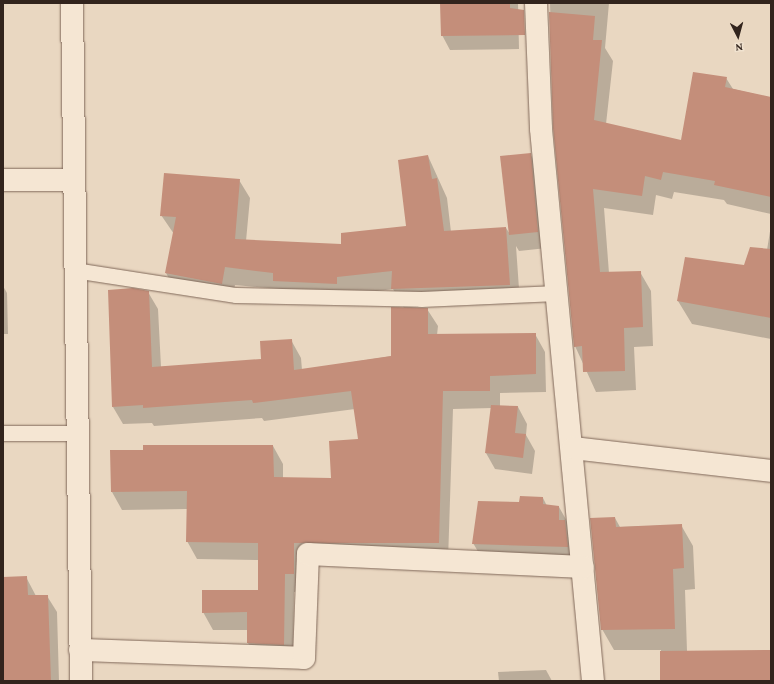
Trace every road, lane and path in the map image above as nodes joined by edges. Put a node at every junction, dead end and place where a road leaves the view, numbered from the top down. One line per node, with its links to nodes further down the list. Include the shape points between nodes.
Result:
1 (72, 3): 4 (street)
2 (536, 3): 6 (street, via 541,129)
3 (3, 180): 4 (street)
4 (72, 180): 5 (street)
5 (74, 270): 6 (lane, via 236,295 422,299); 8 (street)
6 (557, 293): 9 (street)
7 (3, 433): 8 (lane)
8 (77, 433): 12 (street)
9 (573, 448): 10 (street); 11 (street)
10 (771, 470)
11 (583, 567): 12 (street, via 308,554 304,658); 14 (street)
12 (80, 650): 13 (street)
13 (81, 681)
14 (592, 681)

